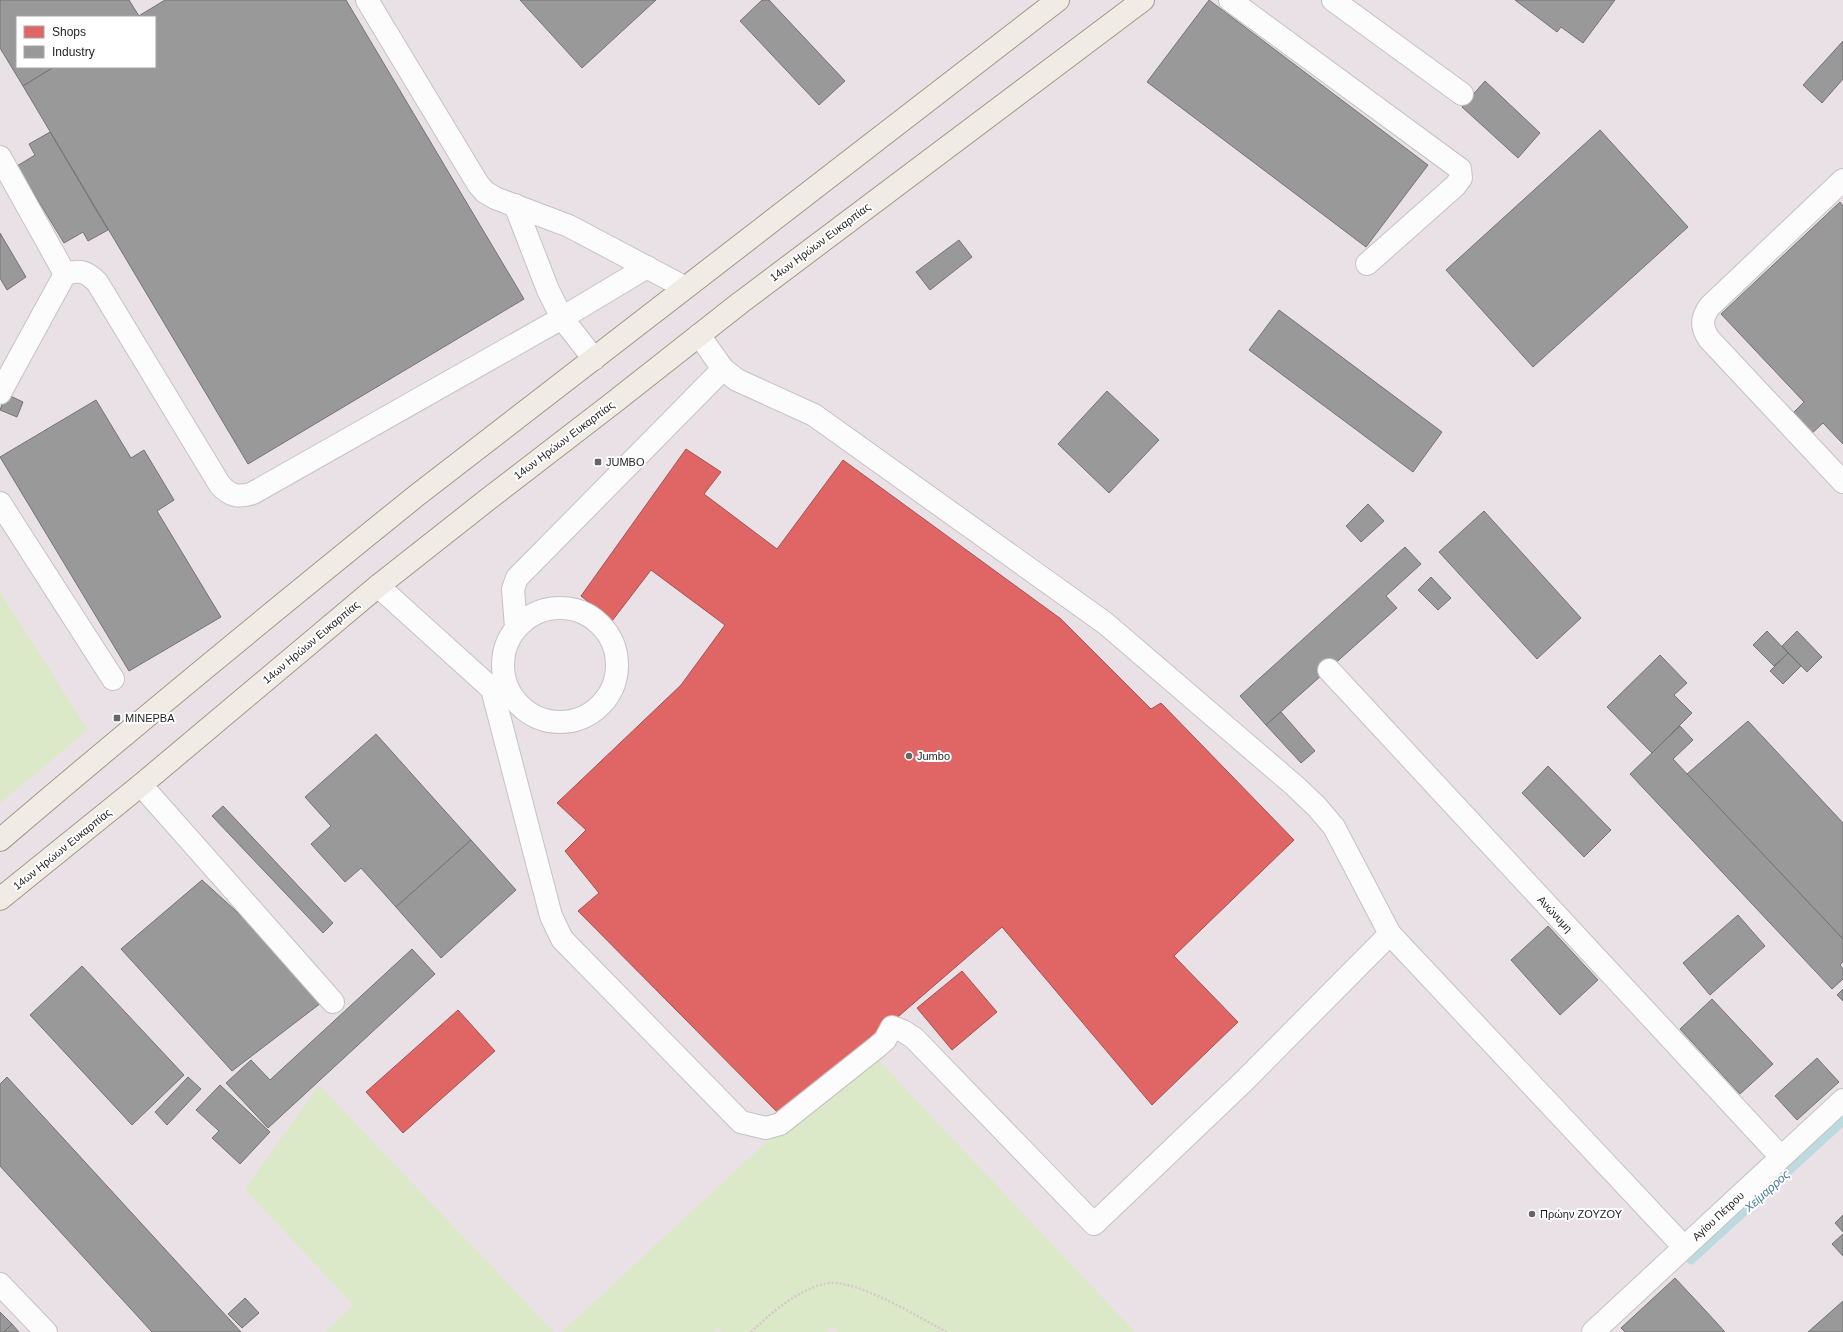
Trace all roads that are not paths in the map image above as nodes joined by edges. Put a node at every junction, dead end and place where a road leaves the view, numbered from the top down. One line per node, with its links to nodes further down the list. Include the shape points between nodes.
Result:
1 (367, 0): 9 (street, via 478,184 489,195)
2 (1058, 0): 13 (main road)
3 (1143, 0): 15 (main road, 14ων Ηρώων Ευκαρπίας)
4 (1230, 0): 10 (street, via 1460,169 1461,178 1454,186)
5 (1333, 0): 6 (street)
6 (1462, 94)
7 (0, 157): 12 (street)
8 (1843, 180): 19 (street, via 1710,306 1704,313 1702,322 1709,339)
9 (514, 205): 11 (street, via 569,226); 14 (street)
10 (1367, 264)
11 (647, 267): 13 (street); 14 (street)
12 (65, 274): 14 (street, via 82,271 97,282 220,485 235,496 253,493); 18 (street)
13 (684, 287): 16 (main road)
14 (562, 318): 16 (street)
15 (699, 335): 17 (street); 21 (main road, 14ων Ηρώων Ευκαρπίας)
16 (594, 359): 27 (main road, via 416,496 246,633)
17 (723, 369): 22 (street, via 516,578 513,589); 29 (street, via 737,380 814,415 1105,623 1317,807 1334,827)
18 (0, 393)
19 (1843, 482)
20 (0, 503): 24 (street)
21 (378, 586): 25 (street); 26 (main road, 14ων Ηρώων Ευκαρπίας)
22 (516, 628): 25 (street, via 506,644); 25 (street, via 531,616 548,608 568,608 586,614 601,625 612,641 617,660 616,678 609,695 596,709 580,719 562,722 544,720 527,712)
23 (1329, 670): 32 (street, Ανώνυμη)
24 (113, 679)
25 (498, 685): 29 (street, via 551,916 562,939 741,1122 766,1128 780,1124 877,1047 885,1040 892,1027 914,1038 1094,1224 1242,1083)
26 (141, 785): 28 (main road, 14ων Ηρώων Ευκαρπίας); 30 (street)
27 (0, 840)
28 (0, 899)
29 (1390, 934): 33 (street)
30 (333, 1002)
31 (1843, 1100): 32 (street, Αγίου Πέτρου)
32 (1781, 1157): 33 (street, Αγίου Πέτρου)
33 (1684, 1247): 36 (street, Αγίου Πέτρου)
34 (0, 1284): 35 (street)
35 (46, 1332)
36 (1593, 1332)

